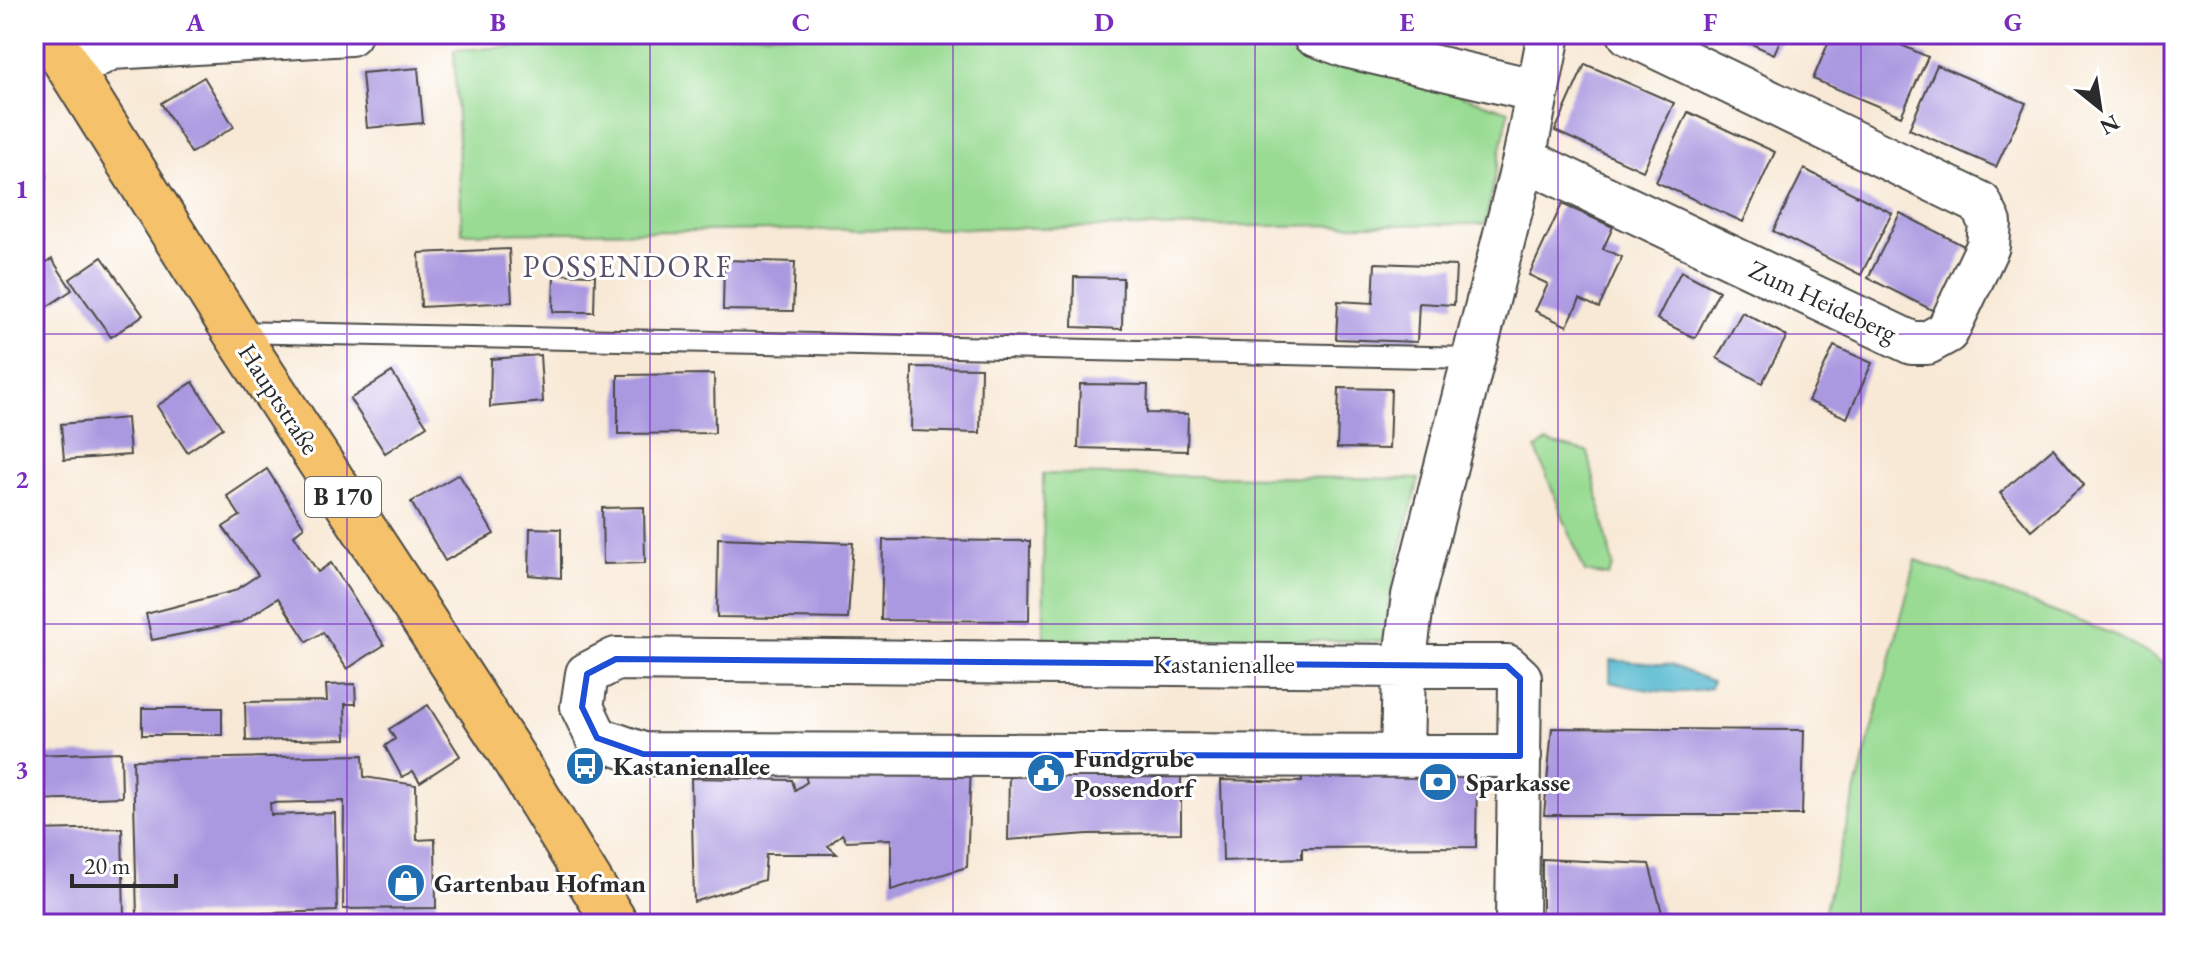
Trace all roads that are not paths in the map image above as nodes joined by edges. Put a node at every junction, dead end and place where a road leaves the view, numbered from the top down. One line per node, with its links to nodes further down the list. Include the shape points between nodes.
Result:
1 (350, 34): 5 (street)
2 (1313, 34): 6 (street)
3 (1549, 34): 6 (street)
4 (1629, 34): 7 (street, Zum Heideberg, via 1980,203 1990,223 1988,246 1947,332 1927,343 1912,343)
5 (59, 51): 8 (main road, Hauptstraße / B 170)
6 (1538, 91): 7 (street)
7 (1524, 159): 9 (street)
8 (235, 332): 9 (lane); 13 (main road, Hauptstraße / B 170)
9 (1475, 358): 10 (street, via 1413,596)
10 (1404, 666): 11 (street); 11 (street, Kastanienallee, via 616,659 587,674 582,707 597,738 643,754); 12 (street, via 1507,666 1520,678)
11 (1402, 754): 12 (street, Kastanienallee)
12 (1520, 756): 14 (street)
13 (616, 924)
14 (1517, 924)

